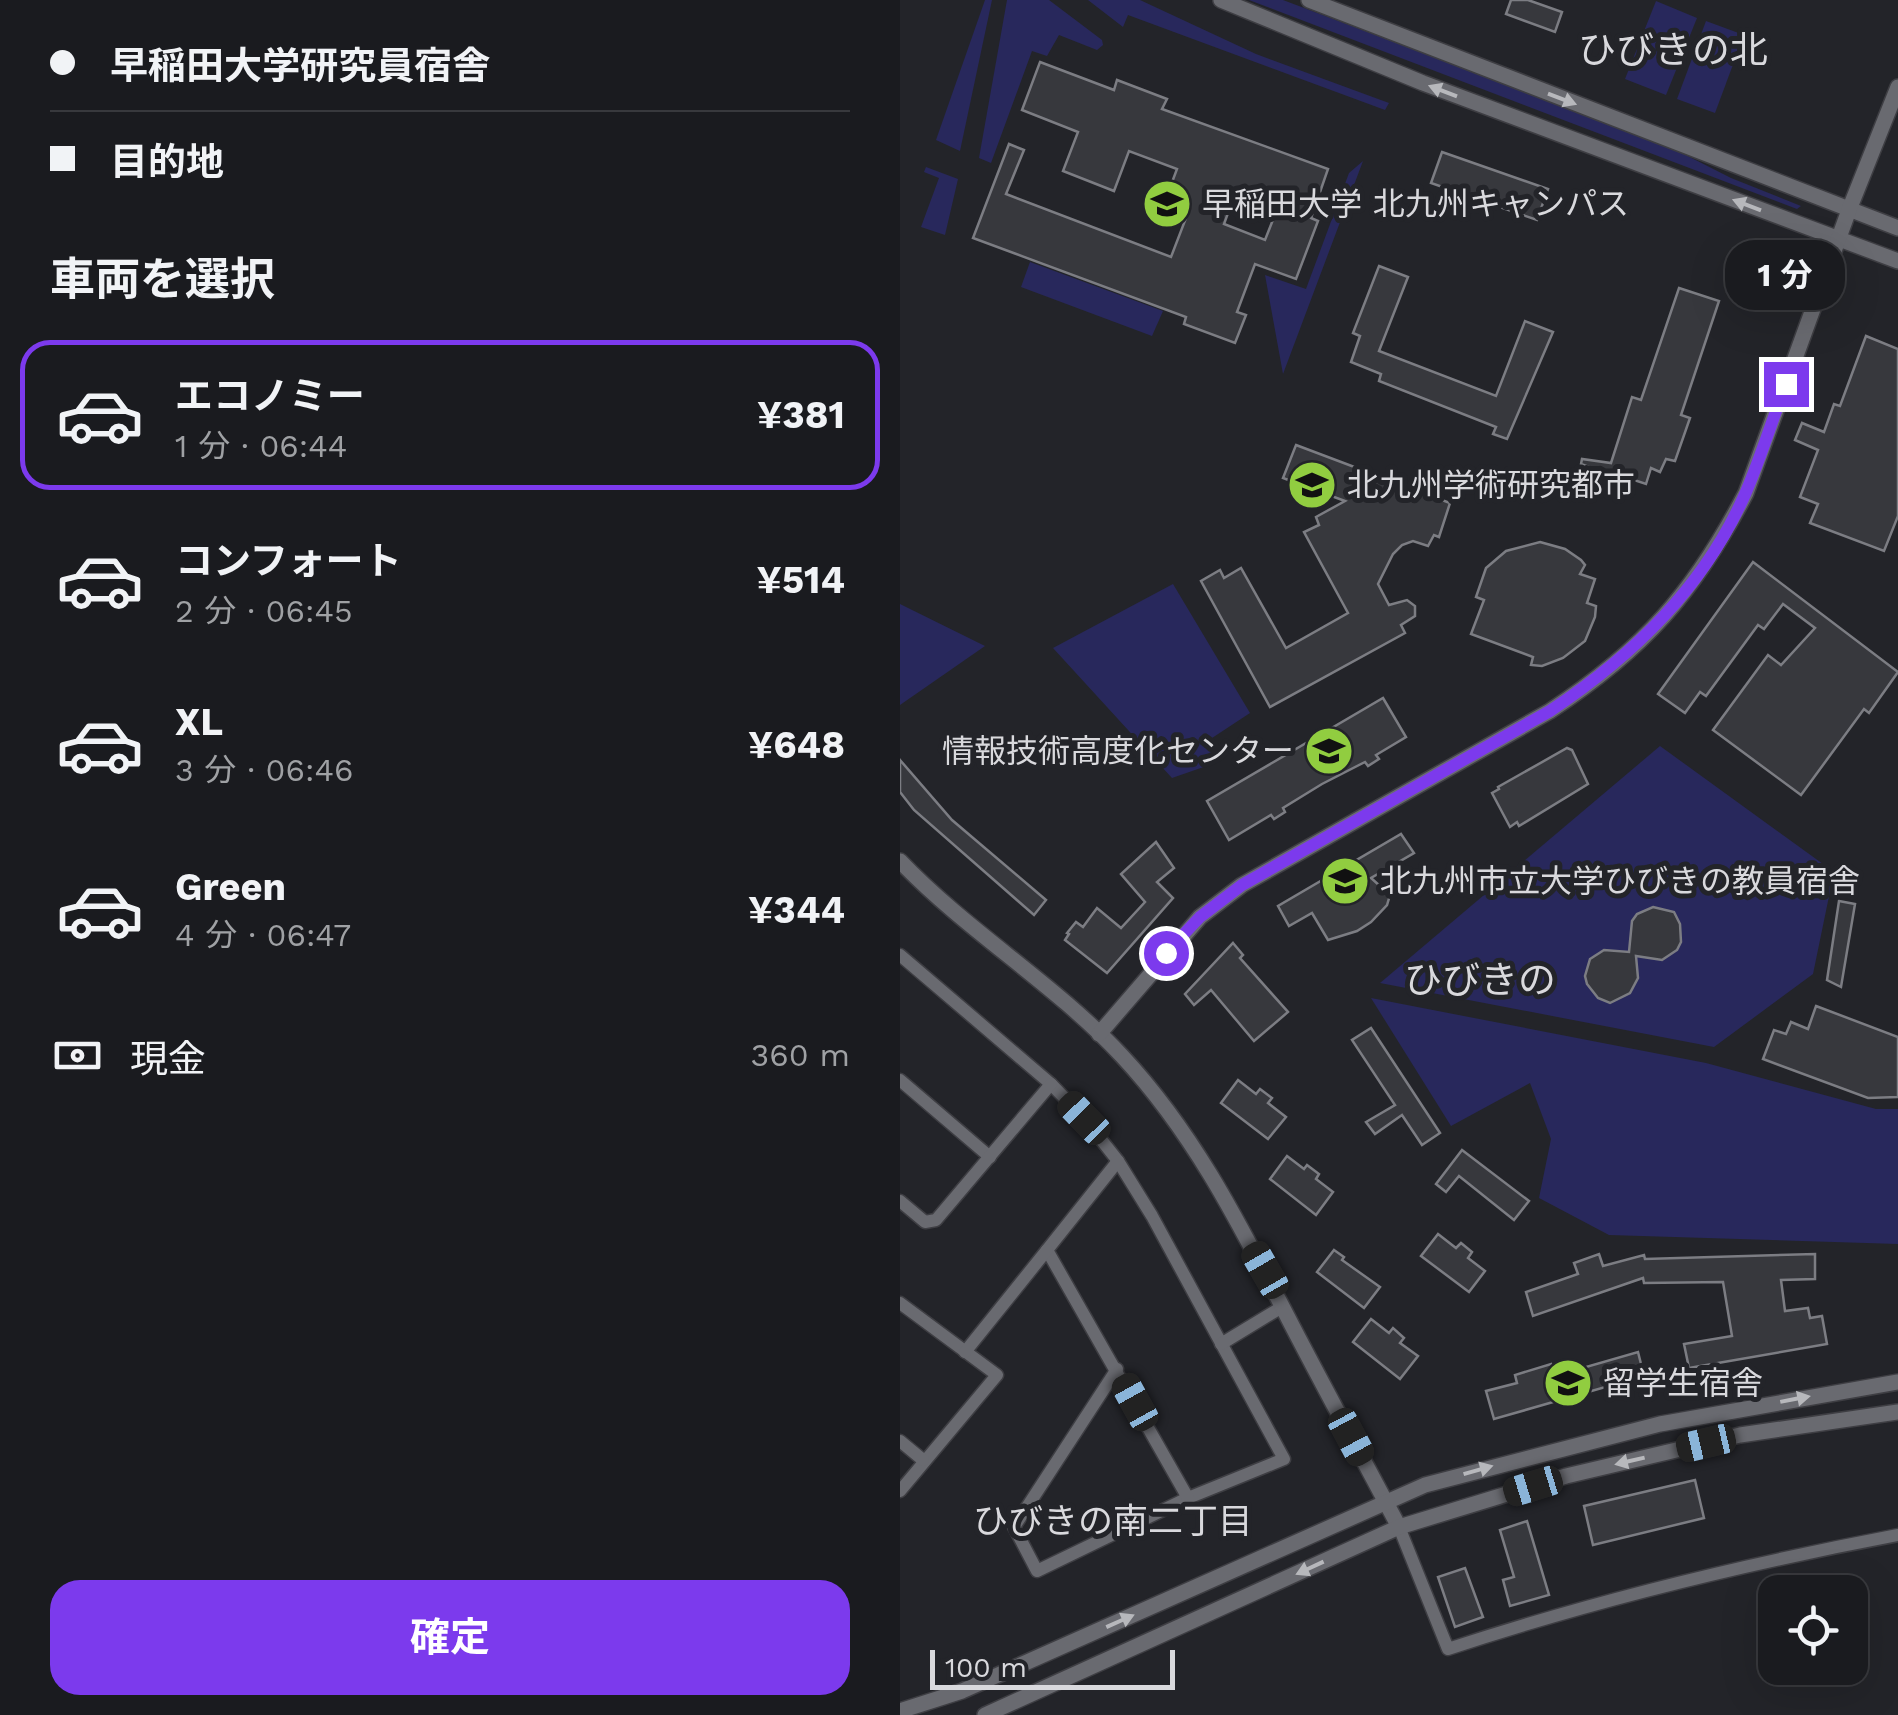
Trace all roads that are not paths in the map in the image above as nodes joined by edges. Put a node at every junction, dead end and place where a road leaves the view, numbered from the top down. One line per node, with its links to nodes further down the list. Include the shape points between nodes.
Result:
1 (1221, 0): 6 (street, one-way to 1)
2 (1308, 0): 4 (street, one-way to 4)
3 (1898, 87): 4 (street)
4 (1849, 210): 5 (street); 6 (street)
5 (1898, 228)
6 (1839, 240): 7 (street); 10 (street, via 1746,493 1692,585 1664,618 1594,682 1550,711 1242,885 1200,917)
7 (1898, 261)
8 (900, 861): 10 (street)
9 (900, 955): 12 (street)
10 (1099, 1034): 18 (street, via 1201,1157)
11 (900, 1080): 13 (street)
12 (1051, 1084): 13 (street); 14 (street)
13 (990, 1157): 15 (street, via 936,1220 925,1222)
14 (1118, 1161): 16 (street); 19 (street)
15 (900, 1201)
16 (1046, 1250): 20 (street); 21 (street)
17 (900, 1303): 20 (street)
18 (1282, 1308): 19 (street); 28 (street)
19 (1220, 1344): 27 (street, via 1284,1459)
20 (964, 1352): 25 (street, via 997,1375)
21 (1117, 1369): 27 (street); 27 (street, via 1014,1528 1037,1571)
22 (1898, 1382): 28 (street, one-way to 22, via 1425,1485 1660,1424)
23 (1898, 1412): 29 (street, one-way to 29, via 1740,1435 1566,1476)
24 (900, 1441): 25 (street)
25 (924, 1460): 26 (street)
26 (900, 1492)
27 (1188, 1498)
28 (1386, 1502): 29 (street); 31 (street, one-way to 28, via 997,1676)
29 (1398, 1526): 30 (street, via 1448,1649 1650,1587); 32 (street, one-way to 32)
30 (1898, 1535)
31 (900, 1711)
32 (985, 1715)

